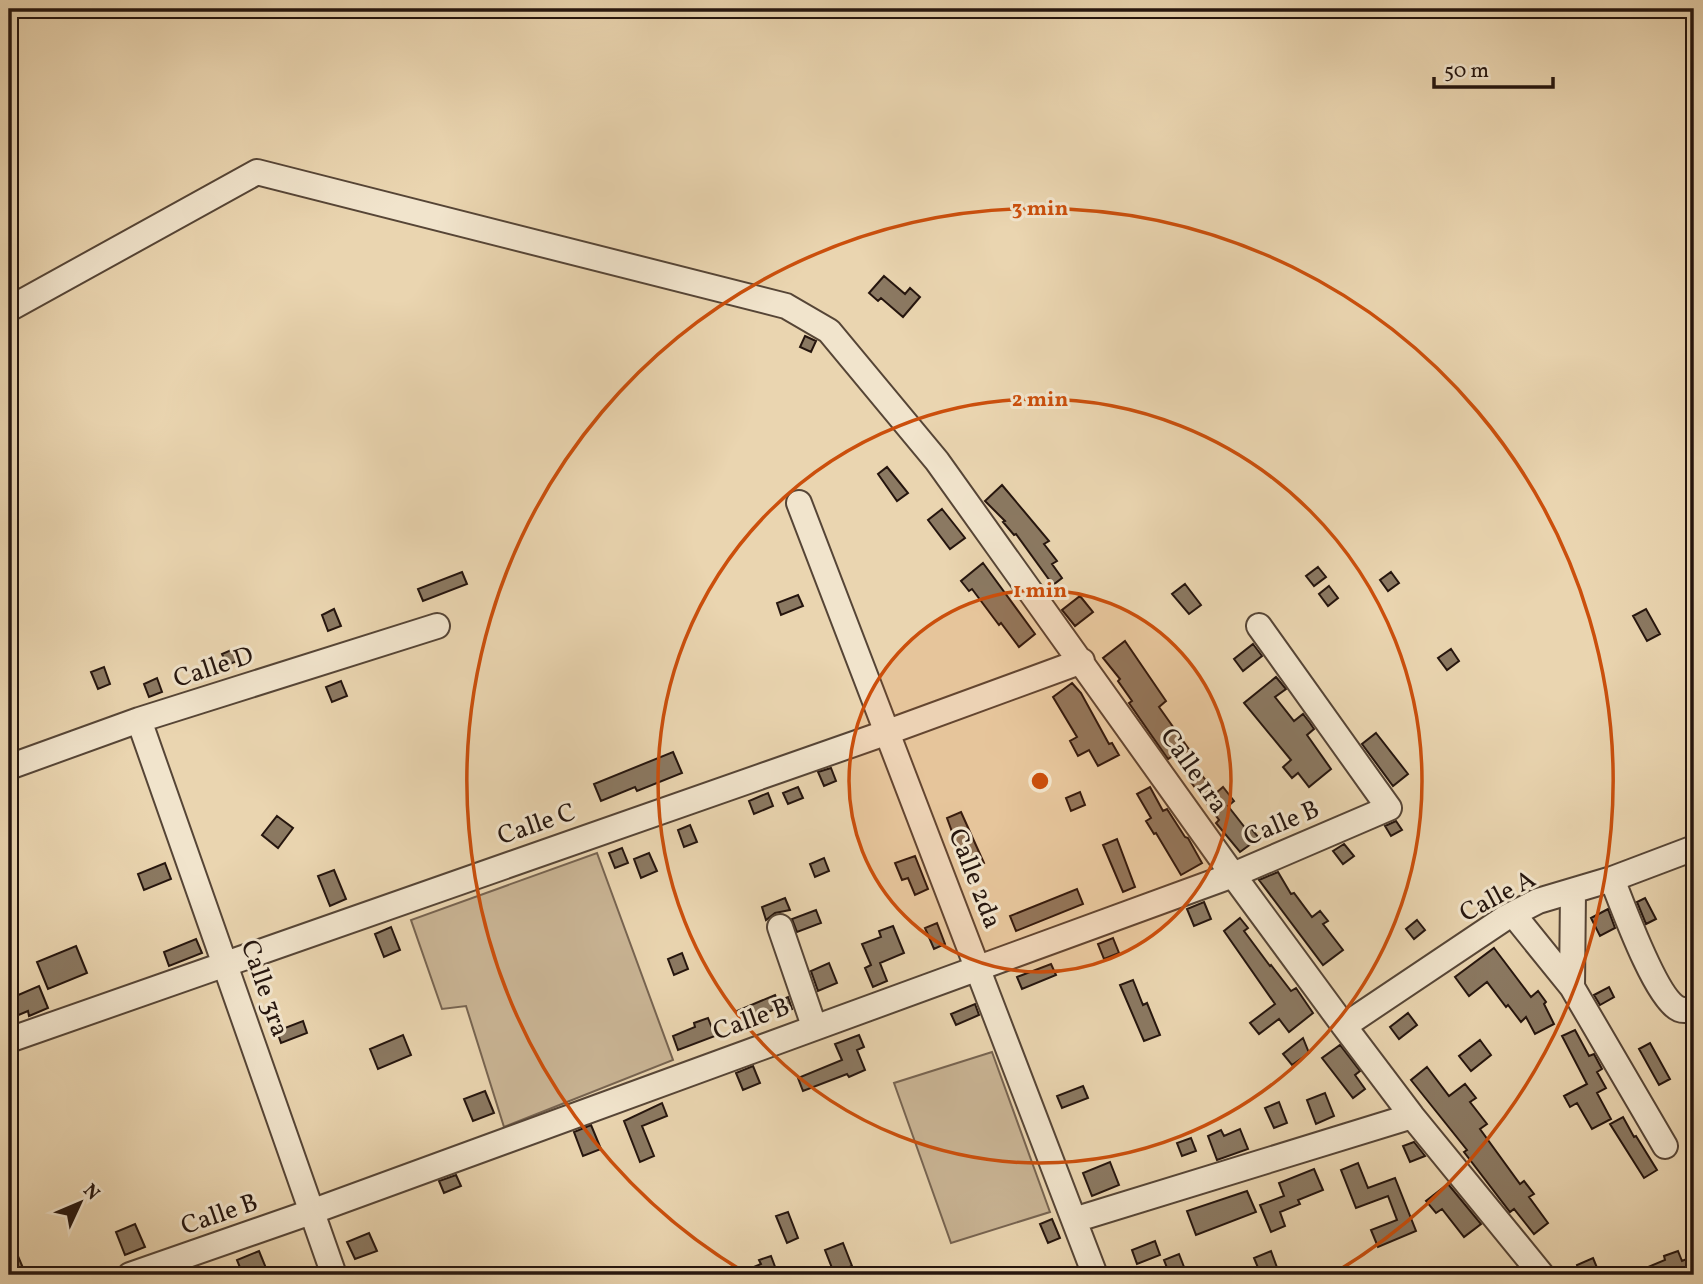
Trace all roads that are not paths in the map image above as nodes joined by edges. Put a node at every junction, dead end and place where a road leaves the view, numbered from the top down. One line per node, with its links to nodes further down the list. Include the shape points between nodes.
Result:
1 (9, 309): 5 (street, Calle 1ra, via 257,172 786,306 829,331 937,461)
2 (800, 503): 7 (street, Calle 2da)
3 (437, 626): 6 (street, Calle D)
4 (1259, 626): 10 (street, Calle B, via 1389,808)
5 (1082, 661): 7 (street, Calle C); 10 (street, Calle 1ra)
6 (139, 720): 8 (street, Calle D); 15 (street, Calle 3ra)
7 (888, 732): 15 (street, Calle C); 16 (street, Calle 2da)
8 (9, 767)
9 (1694, 849): 11 (street, Calle A)
10 (1233, 875): 16 (street, Calle B); 20 (street, Calle 1ra)
11 (1612, 879): 12 (street, Calle A); 18 (street, via 1647,965 1679,1010)
12 (1573, 892): 13 (street, Calle A, via 1538,901); 17 (street)
13 (1513, 914): 17 (street); 20 (street, Calle A)
14 (780, 927): 19 (street)
15 (226, 962): 21 (street, Calle C); 24 (street, Calle 3ra)
16 (978, 966): 19 (street, Calle B); 25 (street, Calle 2da)
17 (1572, 987): 23 (street)
18 (1694, 1007)
19 (814, 1026): 24 (street, Calle B)
20 (1344, 1026): 22 (street, Calle 1ra)
21 (9, 1040)
22 (1412, 1116): 25 (street); 29 (street, Calle 1ra)
23 (1665, 1146)
24 (311, 1212): 26 (street, Calle B); 27 (street, Calle 3ra)
25 (1074, 1220): 28 (street, Calle 2da)
26 (131, 1275)
27 (334, 1275)
28 (1095, 1275)
29 (1542, 1275)

